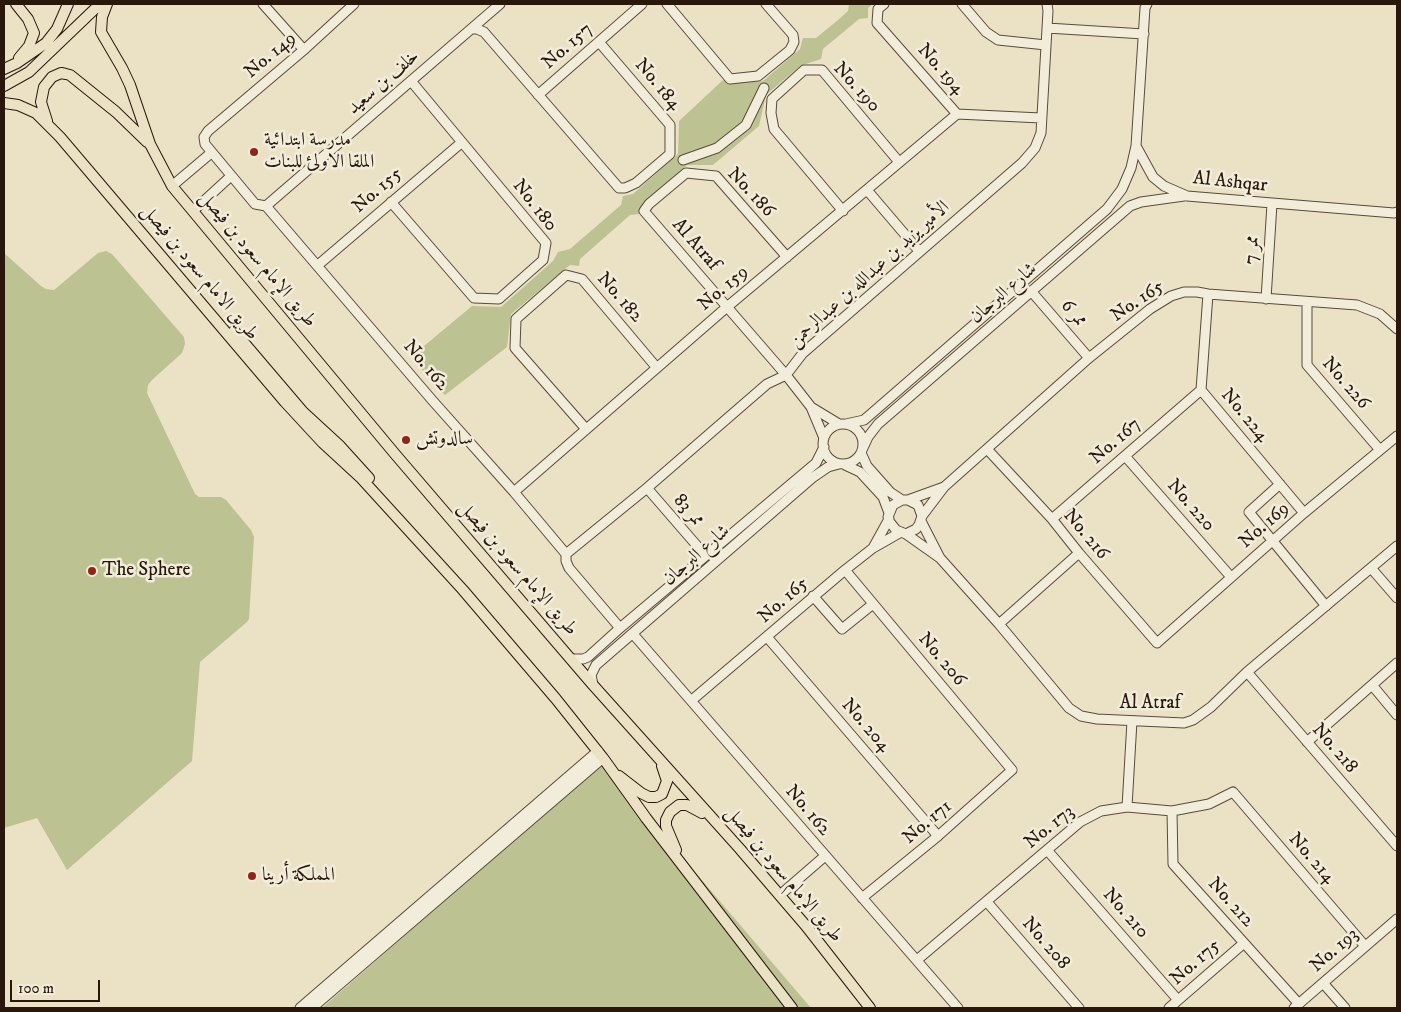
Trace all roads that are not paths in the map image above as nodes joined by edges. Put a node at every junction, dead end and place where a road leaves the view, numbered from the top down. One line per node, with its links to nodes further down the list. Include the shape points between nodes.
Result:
1 (16, 4): 21 (main road, via 34,33 21,56)
2 (68, 4): 21 (main road, via 57,29 46,43)
3 (100, 4): 23 (main road, via 29,72)
4 (107, 4): 31 (main road, via 101,32 130,85)
5 (263, 4): 20 (street)
6 (354, 4): 20 (street, No. 149)
7 (500, 4): 16 (street, خلف بن سعيد)
8 (642, 4): 18 (street, No. 157)
9 (667, 4): 10 (street, via 730,79 758,76 790,50 794,42 794,35)
10 (766, 4)
11 (884, 4): 27 (street, No. 194, via 878,9 877,23)
12 (962, 4): 19 (street, via 986,32 998,40)
13 (1047, 4): 15 (street, الأمير يزيد بن عبدالله بن عبدالرحمن)
14 (1146, 5): 17 (street)
15 (1047, 28): 17 (street); 19 (street, الأمير يزيد بن عبدالله بن عبدالرحمن)
16 (471, 29): 22 (street, خلف بن سعيد); 25 (street, via 484,32)
17 (1144, 34): 32 (street)
18 (600, 42): 25 (street, No. 157); 25 (street, No. 184, via 670,125 670,154 636,183 619,188)
19 (1046, 45): 28 (street, الأمير يزيد بن عبدالله بن عبدالرحمن)
20 (304, 50): 33 (street, No. 149, via 208,131 204,137)
21 (5, 69)
22 (410, 82): 30 (street, No. 180); 43 (street, خلف بن سعيد)
23 (4, 86)
24 (764, 88): 34 (street, via 746,124 717,148)
25 (538, 95)
26 (4, 103): 29 (main road, via 27,108)
27 (957, 114): 28 (street, No. 194); 35 (street, No. 159)
28 (1042, 118): 48 (street, الأمير يزيد بن عبدالله بن عبدالرحمن, via 1035,148 1022,163)
29 (50, 126): 31 (main road, via 42,107 42,93 46,83 61,73 75,78); 40 (main road, طريق الامام سعود بن فيصل)
30 (461, 142): 41 (street, No. 155); 41 (street, No. 180, via 546,243 543,260 499,299 474,298)
31 (150, 144): 37 (main road, طريق الإمام سعود بن فيصل)
32 (1136, 146): 39 (street, Al Ashqar, via 1153,177); 62 (street, شارع البرجان, via 1122,189 1107,209 872,414 864,420)
33 (211, 153): 36 (street, No. 162); 37 (street)
34 (683, 160)
35 (899, 162): 38 (street, No. 159); 45 (street, No. 190, via 822,70 804,70 772,99 774,129)
36 (231, 176): 43 (street, No. 162, via 255,204); 44 (street)
37 (172, 186): 44 (main road, طريق الإمام سعود بن فيصل)
38 (867, 190): 45 (street, No. 159); 48 (street)
39 (1187, 196): 42 (street, Al Ashqar); 51 (street, شارع البرجان, via 1165,197 1130,206)
40 (112, 198): 80 (main road, طريق الامام سعود بن فيصل, via 272,388); 80 (main road, via 151,235 303,412 364,471)
41 (391, 202): 50 (street, No. 155)
42 (1272, 204): 46 (street, Al Ashqar); 53 (street, ممر 7)
43 (266, 206): 50 (street, No. 162)
44 (194, 211): 101 (main road, طريق الإمام سعود بن فيصل, via 394,454)
45 (843, 211): 49 (street, No. 159)
46 (1396, 214)
47 (651, 219): 49 (street, No. 186, via 644,212 650,204 686,173 716,176); 55 (street, Al Atraf)
48 (919, 251): 59 (street, الأمير يزيد بن عبدالله بن عبدالرحمن, via 803,353)
49 (786, 258): 55 (street, No. 159)
50 (318, 265): 74 (street, No. 162)
51 (1031, 292): 57 (street, ممر 6); 68 (street, شارع البرجان, via 878,424)
52 (1208, 294): 53 (street, No. 165); 57 (street, No. 165, via 1184,292 1171,296); 60 (street, No. 224)
53 (1266, 299): 54 (street, No. 165)
54 (1308, 302): 56 (street, No. 165, via 1357,305 1380,314); 67 (street, No. 226, via 1307,365)
55 (727, 307): 58 (street, No. 159); 59 (street, Al Atraf)
56 (1397, 329)
57 (1089, 358): 66 (street, No. 165)
58 (657, 368): 63 (street, No. 159); 63 (street, No. 182, via 582,279 566,274 516,319 515,348)
59 (786, 375): 61 (street, Al Atraf); 73 (street, الأمير يزيد بن عبدالله بن عبدالرحمن, via 767,384)
60 (1201, 390): 69 (street, No. 167); 71 (street, No. 224)
61 (811, 407): 62 (street); 65 (street)
62 (842, 424): 65 (street, شارع البرجان, via 827,431); 68 (street, via 860,433)
63 (586, 429): 74 (street, No. 159)
64 (1397, 436): 67 (street, No. 169)
65 (824, 442): 70 (street, via 829,459); 87 (street, شارع البرجان, via 816,462)
66 (988, 448): 72 (street, No. 165); 79 (street, No. 216)
67 (1380, 450): 76 (street, No. 169)
68 (861, 452): 70 (street, شارع البرجان, via 855,461); 75 (street, via 867,466 890,492)
69 (1125, 456): 79 (street, No. 167); 91 (street, No. 220)
70 (842, 464): 77 (street, via 860,472 883,497); 98 (street, شارع البرجان, via 812,478)
71 (1280, 484): 76 (street, No. 224); 82 (street, via 1249,512)
72 (944, 487): 75 (street); 78 (street)
73 (647, 488): 86 (street, الأمير يزيد بن عبدالله بن عبدالرحمن); 87 (street, ممر 83)
74 (514, 492): 86 (street, No. 162)
75 (905, 500): 77 (street, via 893,505); 78 (street, via 918,505)
76 (1304, 513): 82 (street, No. 169)
77 (889, 516): 81 (street, via 892,526); 84 (street, No. 165)
78 (922, 519): 81 (street, via 916,529); 88 (street, Al Atraf)
79 (1052, 519): 85 (street, No. 216)
80 (400, 521): 110 (main road, via 463,590)
81 (903, 533): 84 (street); 88 (street, Al Atraf)
82 (1273, 541): 91 (street, No. 169); 95 (street)
83 (1397, 546): 89 (street, Al Atraf)
84 (873, 548): 90 (street, No. 165)
85 (1079, 553): 96 (street); 100 (street, No. 216)
86 (566, 554): 97 (street, No. 162, via 569,568)
87 (705, 555): 97 (street, شارع البرجان)
88 (940, 558): 96 (street, Al Atraf)
89 (1371, 568): 93 (street); 95 (street, Al Atraf)
90 (845, 570): 92 (street, No. 165); 94 (street, No. 206)
91 (1231, 577): 100 (street, No. 169)
92 (814, 596): 94 (street, via 842,629); 99 (street, No. 165)
93 (1397, 598)
94 (873, 604): 112 (street, No. 206)
95 (1326, 606): 103 (street, Al Atraf)
96 (999, 624): 108 (street, Al Atraf, via 1069,708 1081,716 1097,720)
97 (620, 628): 101 (street, شارع البرجان, via 588,657)
98 (633, 634): 104 (street, شارع البرجان, via 596,665 591,675); 106 (street, No. 162)
99 (767, 637): 106 (street, No. 165); 117 (street, No. 204)
100 (1157, 643)
101 (571, 659): 104 (main road, طريق الإمام سعود بن فيصل)
102 (1397, 663): 105 (street)
103 (1247, 672): 108 (street, Al Atraf, via 1193,720); 109 (street, No. 218)
104 (593, 685): 111 (main road, طريق الإمام سعود بن فيصل)
105 (1372, 685): 107 (street); 109 (street)
106 (692, 700): 121 (street, No. 162)
107 (1397, 715)
108 (1132, 721): 115 (street)
109 (1307, 742): 119 (street, No. 218)
110 (600, 754): 113 (main road); 133 (street); 134 (street)
111 (658, 758): 113 (main road, via 667,781 662,794 656,797 641,793); 118 (main road, طريق الإمام سعود بن فيصل)
112 (1012, 770): 117 (street, No. 171)
113 (612, 771): 122 (main road)
114 (1233, 792): 116 (street, No. 173, via 1209,804); 128 (street, No. 214)
115 (1127, 807): 116 (street, No. 173); 120 (street, No. 173, via 1101,811 1080,822)
116 (1172, 811): 127 (street, No. 212, via 1173,864)
117 (938, 836): 124 (street, No. 171)
118 (729, 837): 122 (main road, via 693,807 674,807 666,826); 123 (main road, طريق الإمام سعود بن فيصل)
119 (1397, 846)
120 (1047, 850): 125 (street, No. 173); 131 (street, No. 210)
121 (825, 856): 123 (street); 124 (street, No. 162)
122 (685, 870): 135 (main road)
123 (780, 895): 136 (main road, طريق الإمام سعود بن فيصل)
124 (862, 898): 129 (street, No. 162)
125 (987, 902): 129 (street, No. 173); 138 (street, No. 208)
126 (1397, 919): 128 (street, No. 193)
127 (1244, 943): 131 (street, No. 175); 132 (street, No. 212)
128 (1365, 946): 130 (street, No. 193)
129 (917, 960): 137 (street, No. 162)
130 (1323, 983): 132 (street, No. 193); 140 (street)
131 (1178, 1000): 139 (street, No. 175)
132 (1296, 1006)
133 (300, 1008)
134 (312, 1008)
135 (792, 1008)
136 (870, 1008)
137 (958, 1008)
138 (1079, 1008)
139 (1169, 1008)
140 (1345, 1008)

